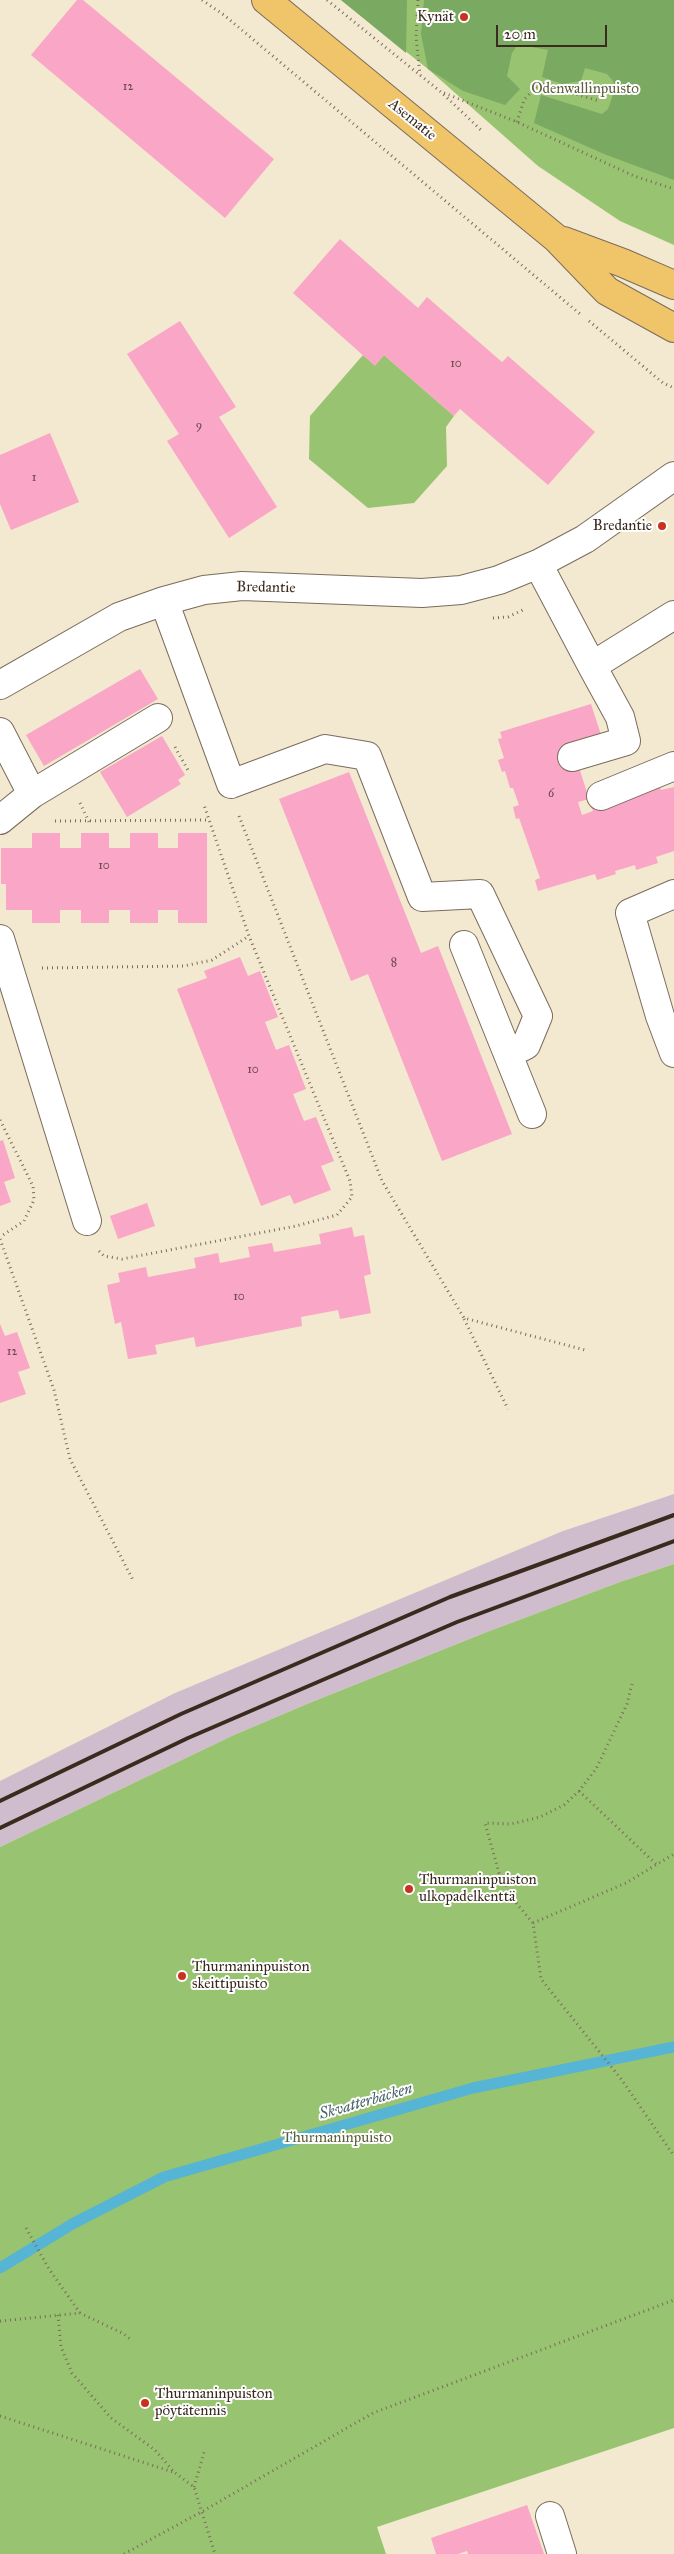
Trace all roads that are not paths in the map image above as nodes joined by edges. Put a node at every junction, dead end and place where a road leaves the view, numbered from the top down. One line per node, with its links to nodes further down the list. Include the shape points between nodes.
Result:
1 (266, 0): 2 (main road, Asematie)
2 (557, 239): 3 (main road, Asematie, via 624,262); 4 (main road, Asematie, via 607,291)
3 (674, 285)
4 (674, 328)
5 (674, 476): 6 (street, Bredantie, via 585,539)
6 (538, 564): 7 (street, Bredantie, via 499,580 422,593 242,586 204,590); 9 (street)
7 (164, 601): 10 (street, Bredantie, via 119,617); 22 (street, via 230,784 325,749 366,756 422,897 480,894 538,1016 526,1045)
8 (674, 615): 9 (street)
9 (592, 666): 13 (street, via 620,717 626,741)
10 (0, 685)
11 (158, 718): 15 (street)
12 (0, 732): 15 (street)
13 (572, 757)
14 (674, 766): 16 (street)
15 (32, 794): 17 (street)
16 (601, 796)
17 (1, 820)
18 (674, 894): 21 (street, via 630,914)
19 (0, 939): 24 (street)
20 (464, 945): 22 (street)
21 (674, 1053)
22 (508, 1054): 23 (street)
23 (532, 1114)
24 (86, 1221)
25 (550, 2516): 26 (street)
26 (562, 2554)

